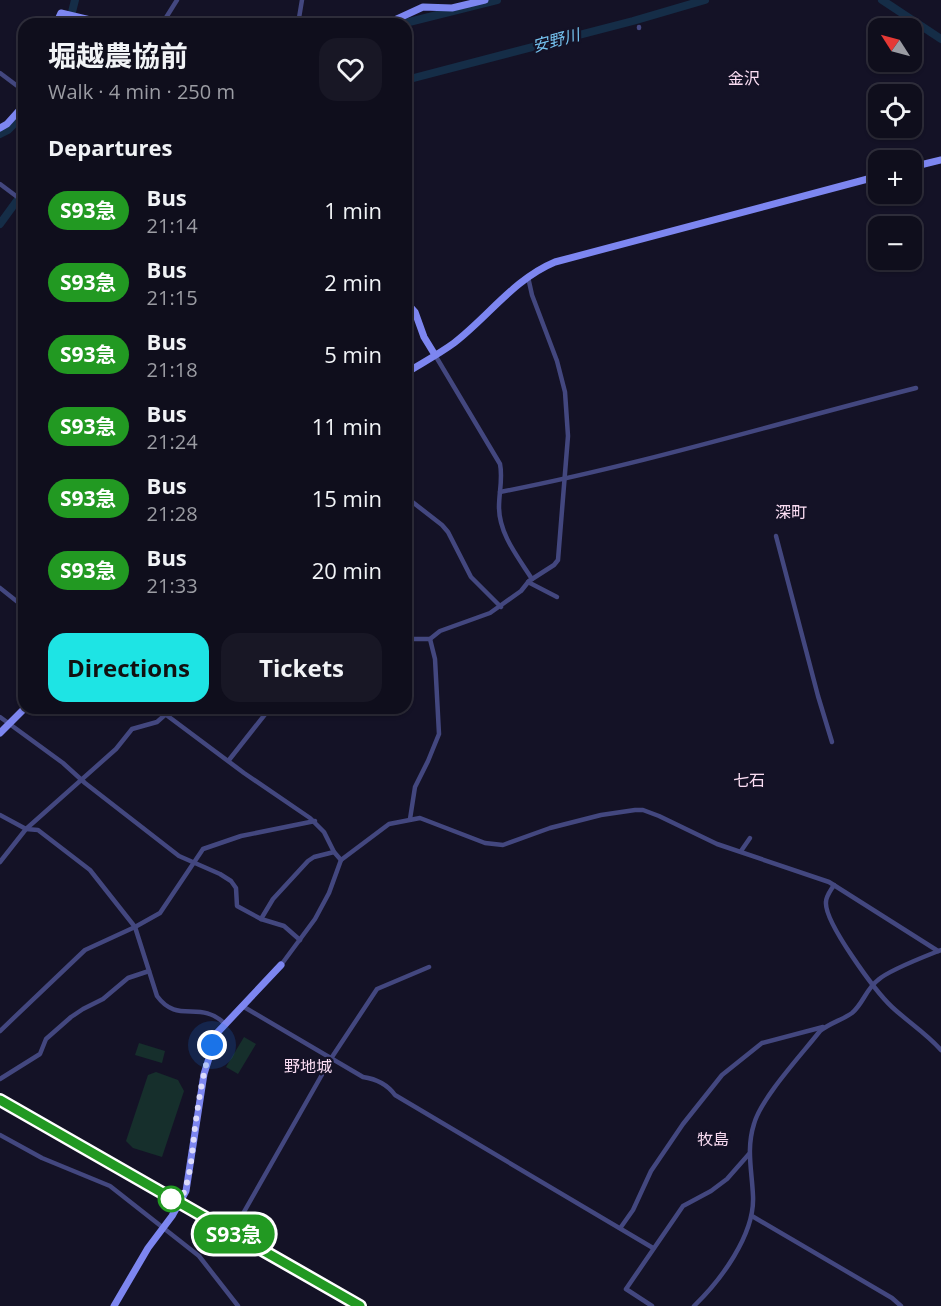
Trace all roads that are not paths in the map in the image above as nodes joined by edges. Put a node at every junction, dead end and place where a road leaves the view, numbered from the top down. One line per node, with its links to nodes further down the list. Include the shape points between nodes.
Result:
1 (177, 0): 6 (street)
2 (302, 0): 7 (street)
3 (485, 0): 8 (street, via 452,9 423,8)
4 (59, 18): 5 (street, via 61,13)
5 (83, 18)
6 (166, 18)
7 (299, 18)
8 (400, 18)
9 (0, 74): 10 (street)
10 (18, 87)
11 (18, 112): 12 (street)
12 (0, 128)
13 (941, 160): 14 (street)
14 (922, 165)
15 (868, 179): 18 (street, via 555,262)
16 (0, 184): 17 (street)
17 (18, 197)
18 (528, 277): 20 (street, via 455,343); 23 (street, via 566,392)
19 (412, 309): 20 (street)
20 (435, 355): 21 (street); 24 (street, via 500,464)
21 (412, 369)
22 (916, 388): 23 (street)
23 (564, 480): 24 (street); 27 (street, via 558,560)
24 (500, 492): 27 (street, via 500,521)
25 (412, 502): 31 (street, via 448,532 471,577)
26 (776, 536): 40 (street)
27 (530, 580): 29 (street); 31 (street)
28 (0, 588): 30 (street)
29 (556, 597)
30 (18, 602)
31 (501, 607): 33 (street, via 440,631)
32 (412, 639): 33 (street)
33 (430, 639): 44 (street, via 435,658 439,734 415,787)
34 (19, 714): 38 (street)
35 (166, 714): 41 (street); 42 (street, via 158,722 132,729 116,749)
36 (265, 714): 41 (street)
37 (0, 717): 38 (street)
38 (9, 724): 39 (street); 42 (street)
39 (0, 733)
40 (832, 742)
41 (229, 760): 45 (street)
42 (82, 778): 46 (street); 52 (street, via 178,856)
43 (0, 815): 46 (street)
44 (410, 819): 48 (street, via 420,818 485,843 503,844 601,815 643,810); 51 (street, via 381,829)
45 (315, 822): 49 (street); 52 (street, via 242,836 203,849)
46 (26, 829): 50 (street); 55 (street, via 38,830 90,870)
47 (750, 838): 48 (street)
48 (741, 851): 53 (street)
49 (334, 852): 51 (street); 54 (street, via 308,861 273,899)
50 (1, 860)
51 (341, 860): 56 (street, via 329,893)
52 (194, 863): 54 (street, via 231,881 236,888 237,906); 55 (street, via 160,913)
53 (834, 885): 57 (street); 61 (street, via 826,908)
54 (261, 919): 56 (street, via 284,926)
55 (135, 927): 60 (street); 65 (street, via 85,950)
56 (300, 940): 58 (street)
57 (939, 950): 61 (street, via 881,977)
58 (281, 965): 62 (street)
59 (429, 967): 67 (street, via 377,989)
60 (149, 971): 63 (street, via 164,1005 175,1011 210,1013); 68 (street, via 128,978 103,999 71,1017 46,1039 40,1054)
61 (873, 985): 64 (street, via 850,1014); 66 (street)
62 (244, 1007): 63 (street); 67 (street)
63 (225, 1024): 72 (street, via 207,1059 189,1179)
64 (825, 1027): 71 (street, via 762,1107 754,1122); 74 (street, via 762,1043 722,1075 651,1171)
65 (0, 1031)
66 (941, 1050)
67 (332, 1057): 74 (street, via 363,1077 374,1078 395,1095); 76 (street)
68 (0, 1079)
69 (0, 1100): 72 (street)
70 (0, 1135): 75 (street, via 42,1158 110,1186)
71 (748, 1154): 73 (street); 77 (street, via 727,1179 683,1206)
72 (179, 1204): 75 (street); 76 (street)
73 (752, 1216): 82 (street, via 723,1274); 83 (street)
74 (621, 1227): 77 (street)
75 (163, 1228): 78 (street); 79 (street, via 199,1256)
76 (232, 1233): 80 (street)
77 (653, 1248): 81 (street, via 626,1289)
78 (114, 1306)
79 (238, 1306)
80 (360, 1306)
81 (652, 1306)
82 (694, 1306)
83 (901, 1306)

